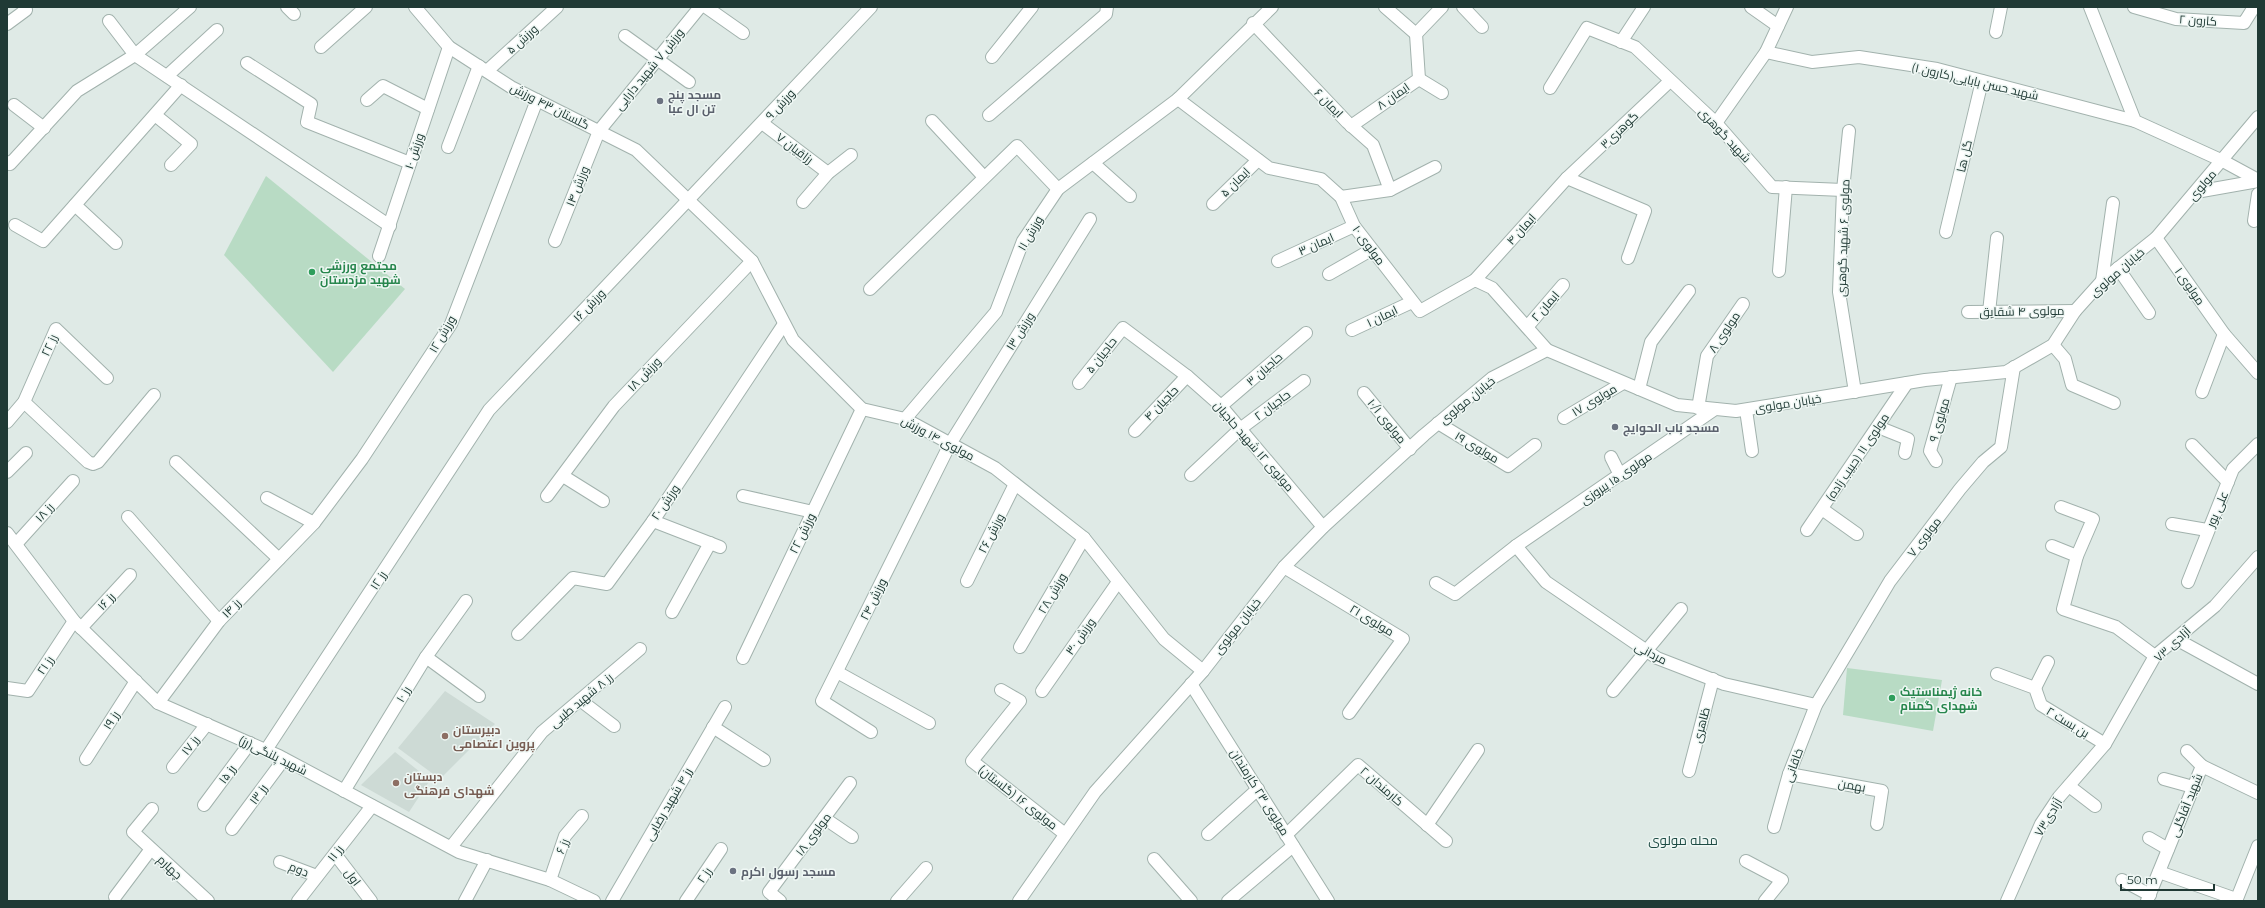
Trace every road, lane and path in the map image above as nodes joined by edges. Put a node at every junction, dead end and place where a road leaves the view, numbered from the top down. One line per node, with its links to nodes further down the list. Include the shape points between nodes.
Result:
1 (24, 7): 24 (street, via 26,10)
2 (190, 7): 36 (street)
3 (366, 7): 33 (street)
4 (415, 7): 34 (street, گلستان ۴۳ ورزش)
5 (557, 7): 40 (street, ورزش ۵)
6 (700, 7): 38 (street, ورزش ۷ شهید دارایی)
7 (706, 7): 29 (street)
8 (871, 7): 60 (street, ورزش ۹)
9 (1032, 7): 37 (street)
10 (1107, 7): 55 (street, via 1106,14)
11 (1272, 7): 23 (street, ورزش ۱۱)
12 (1385, 7): 30 (street)
13 (1442, 7): 30 (street)
14 (1463, 7): 26 (street)
15 (1644, 7): 32 (street)
16 (1751, 7): 25 (street)
17 (1787, 7): 25 (street)
18 (2001, 7): 28 (street)
19 (2090, 7): 58 (street)
20 (2134, 7): 21 (street, کارون ۲, via 2176,19 2244,23)
21 (2254, 7)
22 (109, 22): 36 (street)
23 (1253, 23): 49 (street, ورزش ۱۱); 61 (street, ایمان ۶)
24 (7, 24)
25 (1778, 26): 35 (street)
26 (1482, 27)
27 (218, 30): 41 (street)
28 (1996, 32)
29 (743, 33)
30 (1416, 34): 42 (street, ایمان ۸)
31 (625, 36): 38 (street)
32 (1621, 42): 43 (street, شهید گوهری, via 1635,48); 47 (street, شهید گوهری, via 1587,28)
33 (321, 47)
34 (449, 47): 40 (street, گلستان ۴۳ ورزش); 53 (street, ورزش ۱۰)
35 (1766, 52): 44 (street, شهید حسن بابایی(کارون ۱), via 1812,62 1859,57 1937,69); 59 (street)
36 (136, 55): 41 (street); 62 (street, via 77,91)
37 (992, 57)
38 (658, 60): 45 (street); 63 (street, ورزش ۷ شهید دارایی)
39 (247, 63): 70 (street, via 311,104 306,122)
40 (483, 68): 51 (street, گلستان ۴۳ ورزش, via 511,87); 65 (street)
41 (167, 76): 46 (street)
42 (1419, 79): 48 (street); 61 (street, ایمان ۸)
43 (1670, 81): 59 (street, شهید گوهری); 76 (street, گوهری۳)
44 (1982, 81): 58 (street, شهید حسن بابایی(کارون ۱)); 96 (street, گل ها)
45 (689, 82)
46 (181, 86): 54 (street); 94 (street)
47 (1550, 88)
48 (1442, 93)
49 (1178, 99): 67 (street, مولوی ۱۰); 71 (street, ورزش ۱۱)
50 (367, 100): 53 (street, via 383,86)
51 (537, 100): 63 (street, گلستان ۴۳ ورزش); 184 (street, ورزش ۱۲, via 450,324 362,459)
52 (14, 105): 62 (street)
53 (428, 109): 70 (street, ورزش ۱۰)
54 (155, 115): 72 (street, via 191,144); 90 (street)
55 (989, 115)
56 (2258, 117): 68 (street)
57 (932, 121): 75 (street)
58 (2135, 121): 68 (street, شهید حسن بابایی(کارون ۱))
59 (1716, 122): 78 (street, شهید گوهری, via 1772,187)
60 (762, 123): 74 (street, رزاقیان ۷); 86 (street, ورزش ۹)
61 (1352, 126): 80 (street, ایمان ۶, via 1373,145)
62 (44, 128): 69 (street, via 10,164)
63 (599, 131): 86 (street, گلستان ۴۳ ورزش, via 636,150); 99 (street, ورزش ۱۴)
64 (1849, 131): 81 (street, مولوی ۶ شهید گوهری)
65 (448, 147)
66 (851, 155): 74 (street)
67 (1258, 160): 85 (street, مولوی ۱۰, via 1269,168 1321,179); 89 (street, ایمان ۵)
68 (2223, 161): 77 (street, مولوی); 82 (street, مولوی)
69 (7, 162)
70 (410, 163): 94 (street, ورزش ۱۰)
71 (1093, 163): 79 (street, ورزش ۱۱); 84 (street)
72 (171, 165)
73 (1435, 167): 80 (street)
74 (828, 173): 87 (street)
75 (984, 177): 79 (street, via 1017,146); 112 (street)
76 (1567, 178): 103 (street, via 1645,211); 109 (street, ایمان ۴)
77 (2258, 180): 82 (street)
78 (1786, 187): 81 (street, شهید گوهری); 107 (street)
79 (1058, 189): 151 (street, ورزش ۱۱, via 1023,241 996,312)
80 (1390, 190): 85 (street)
81 (1843, 190): 138 (street, مولوی ۶ شهید گوهری, via 1839,292)
82 (2196, 192): 98 (street, مولوی)
83 (2258, 194): 92 (street)
84 (1130, 196)
85 (1341, 197): 95 (street, مولوی ۱۰)
86 (689, 200): 105 (street); 148 (street, ورزش ۱۶)
87 (803, 202)
88 (2113, 203): 110 (street)
89 (1213, 204)
90 (75, 205): 93 (street, via 44,241); 100 (street)
91 (1090, 219): 157 (street, ورزش ۱۳)
92 (2254, 221)
93 (15, 225)
94 (390, 226): 102 (street, ورزش ۱۰)
95 (1354, 226): 101 (street, مولوی ۱۰); 104 (street, ایمان ۳)
96 (1946, 232)
97 (1997, 238): 118 (street)
98 (2156, 238): 106 (street, خیابان مولوی); 125 (street, مولوی ۱)
99 (555, 241)
100 (116, 243)
101 (1371, 250): 108 (street); 114 (street, مولوی ۱۰)
102 (379, 256)
103 (1628, 258)
104 (1278, 261)
105 (752, 262): 120 (street); 171 (street, ورزش ۱۸, via 614,406)
106 (2118, 268): 110 (street, خیابان مولوی); 119 (street)
107 (1779, 271)
108 (1329, 274)
109 (1475, 280): 114 (street, مولوی ۱۰, via 1420,312); 121 (street, via 1492,288)
110 (2102, 281): 116 (street, خیابان مولوی)
111 (1563, 285): 121 (street, ایمان ۲)
112 (870, 289)
113 (1689, 291): 137 (street, via 1651,342)
114 (1412, 302): 123 (street, ایمان ۱)
115 (1743, 304): 145 (street, مولوی ۸, via 1707,356)
116 (2075, 311): 118 (street, مولوی ۴ شقایق); 126 (street, خیابان مولوی)
117 (1968, 312): 118 (street, مولوی ۴ شقایق)
118 (1989, 312)
119 (2149, 313)
120 (784, 324): 146 (street, via 792,340); 183 (street, ورزش ۲۰)
121 (1527, 327): 127 (street)
122 (1123, 328): 130 (street, مولوی ۱۲ شهید حاجیان); 134 (street, حاجیان ۵)
123 (1352, 330)
124 (1306, 333): 144 (street, حاجیان ۳)
125 (2224, 334): 129 (street, مولوی ۱); 139 (street)
126 (2053, 345): 128 (street, خیابان مولوی); 143 (street, via 2065,359 2072,385)
127 (1547, 350): 135 (street, خیابان مولوی); 153 (street, خیابان مولوی, via 1492,378)
128 (2014, 367): 132 (street, خیابان مولوی, via 2006,372); 233 (street, مولوی ۷, via 2001,447 1983,462 1960,489 1890,581)
129 (2258, 373)
130 (1187, 376): 144 (street, مولوی ۱۲ شهید حاجیان); 156 (street, حاجیان ۴)
131 (107, 378): 142 (street, رز ۲۲, via 56,329)
132 (1952, 378): 136 (street, خیابان مولوی); 166 (street, مولوی ۹, via 1930,451)
133 (1304, 382): 155 (street, حاجیان ۲)
134 (1079, 383)
135 (1623, 383): 137 (street, خیابان مولوی); 150 (street, مولوی ۱۷)
136 (1907, 383): 138 (street, خیابان مولوی); 154 (street, مولوی ۱۱ (حبیب زاده))
137 (1639, 389): 145 (street, خیابان مولوی, via 1677,405)
138 (1855, 392): 149 (street, خیابان مولوی)
139 (2202, 392)
140 (1364, 393): 161 (street, مولوی ۱۰/۱)
141 (154, 395): 142 (street, via 98,462 93,464)
142 (24, 402): 152 (street, رز ۲۲)
143 (2114, 403)
144 (1221, 406): 155 (street, مولوی ۱۲ شهید حاجیان)
145 (1698, 408): 147 (street, خیابان مولوی)
146 (862, 409): 151 (street, مولوی ۱۴ ورزش); 181 (street, ورزش ۲۲)
147 (1715, 409): 149 (street, خیابان مولوی, via 1736,412); 170 (street, مولوی ۱۵ پیروزی)
148 (489, 410): 243 (street, رز ۱۲)
149 (1746, 410): 162 (street)
150 (1564, 418)
151 (905, 419): 157 (street, مولوی ۱۴ ورزش)
152 (7, 422)
153 (1438, 423): 158 (street, مولوی ۱۹, via 1508,466); 161 (street, خیابان مولوی)
154 (1878, 427): 164 (street, via 1908,439); 180 (street, مولوی ۱۱ (حبیب زاده))
155 (1240, 429): 169 (street, حاجیان ۲); 186 (street, مولوی ۱۲ شهید حاجیان)
156 (1135, 431)
157 (950, 444): 174 (street, مولوی ۱۴ ورزش, via 995,468); 219 (street, ورزش ۲۴)
158 (1535, 444)
159 (2258, 444): 173 (street, علی پور, via 2233,469)
160 (2192, 445): 173 (street)
161 (1410, 449): 186 (street, خیابان مولوی)
162 (1752, 451)
163 (26, 453): 168 (street)
164 (1905, 453)
165 (1611, 457): 170 (street)
166 (1936, 461)
167 (176, 462): 197 (street)
168 (7, 472)
169 (1191, 475)
170 (1620, 475): 193 (street, مولوی ۱۵ پیروزی)
171 (563, 476): 175 (street, ورزش ۱۸); 178 (street)
172 (73, 481): 192 (street, رز ۱۸)
173 (2228, 482): 188 (street, علی پور)
174 (1015, 484): 191 (street, مولوی ۱۴ ورزش); 200 (street, ورزش ۲۶)
175 (546, 496)
176 (743, 496): 181 (street)
177 (267, 498): 184 (street)
178 (603, 501)
179 (2061, 507): 195 (street, via 2093,519)
180 (1822, 509): 187 (street, مولوی ۱۱ (حبیب زاده)); 190 (street)
181 (813, 512): 216 (street, ورزش ۲۲)
182 (128, 517): 207 (street)
183 (652, 521): 206 (street, via 715,545); 209 (street, ورزش ۲۰, via 607,584 573,578)
184 (314, 523): 197 (street, رز ۱۴)
185 (2172, 524): 188 (street)
186 (1323, 526): 198 (street, خیابان مولوی)
187 (1807, 530)
188 (2207, 530): 202 (street, علی پور)
189 (7, 533): 192 (street, شهید پلنگی(رز))
190 (1856, 534)
191 (1084, 538): 201 (street, مولوی ۱۴ ورزش); 211 (street, ورزش ۲۸)
192 (16, 544): 208 (street, شهید پلنگی(رز))
193 (1516, 546): 203 (street, مولوی ۱۵ پیروزی, via 1455,594); 213 (street, مردانی, via 1546,582)
194 (2052, 546): 195 (street)
195 (2077, 556): 214 (street, via 2063,609 2116,628)
196 (2258, 558): 210 (street, آزادی ۷۳, via 2215,606)
197 (278, 559): 207 (street, رز ۱۴)
198 (1284, 567): 218 (street, خیابان مولوی); 235 (street, مولوی ۲۱, via 1403,639)
199 (130, 575): 208 (street, رز ۱۶)
200 (967, 581)
201 (1118, 582): 218 (street, مولوی ۱۴ ورزش, via 1164,639); 228 (street, ورزش ۳۰)
202 (2188, 582)
203 (1436, 583)
204 (466, 601): 215 (street, رز ۱۰)
205 (1681, 609): 213 (street)
206 (672, 612)
207 (219, 621): 232 (street, رز ۱۴)
208 (78, 624): 222 (street, شهید پلنگی(رز)); 225 (street, رز ۲۱, via 28,691)
209 (518, 634)
210 (2176, 639): 214 (street, آزادی ۷۳); 224 (street)
211 (1020, 647)
212 (640, 649): 231 (street, رز ۸ شهید طیبی)
213 (1646, 651): 221 (street, مردانی, via 1657,658); 229 (street)
214 (2156, 656): 242 (street, آزادی ۷۳)
215 (426, 657): 230 (street); 258 (street, رز ۱۰)
216 (743, 658)
217 (2048, 662): 226 (street)
218 (1203, 671): 223 (street, خیابان مولوی)
219 (837, 672): 236 (street); 240 (street, ورزش ۲۴, via 822,702)
220 (1997, 674): 226 (street)
221 (1713, 679): 233 (street, مردانی); 251 (street, ظاهری)
222 (136, 682): 232 (street, شهید پلنگی(رز)); 247 (street, رز ۱۹)
223 (1191, 684): 257 (street, مولوی ۲۳ کارمندان); 270 (street, خیابان مولوی, via 1094,792)
224 (2258, 684)
225 (7, 688)
226 (2035, 688): 242 (street, بن بست ۲, via 2041,705)
227 (1001, 690): 270 (street, مولوی ۱۶ (گلستان), via 1020,701 972,761)
228 (1042, 691)
229 (1613, 691)
230 (479, 696)
231 (580, 700): 238 (street); 278 (street, رز ۸ شهید طیبی, via 542,732)
232 (158, 703): 237 (street, شهید پلنگی(رز))
233 (1816, 705): 252 (street, خاقانی)
234 (725, 707): 239 (street, رز ۴ شهید رضایی)
235 (1350, 713)
236 (929, 722)
237 (207, 724): 241 (street, شهید پلنگی(رز)); 249 (street, رز ۱۷)
238 (614, 726)
239 (713, 727): 248 (street); 300 (street, رز ۴ شهید رضایی)
240 (871, 732)
241 (250, 743): 243 (street, شهید پلنگی(رز)); 260 (street, رز ۱۵)
242 (2105, 744): 255 (street, آزادی۷۳)
243 (266, 750): 246 (street, شهید پلنگی(رز))
244 (1478, 750): 267 (street)
245 (2186, 751): 250 (street)
246 (284, 758): 258 (street, شهید پلنگی(رز)); 269 (street, رز ۱۳)
247 (86, 759)
248 (764, 760)
249 (173, 766)
250 (2202, 766): 256 (street, شهید آقاگلی); 259 (street, شهید آقاگلی)
251 (1689, 771)
252 (1789, 774): 266 (street, بهمن, via 1882,791); 268 (street, خاقانی)
253 (2164, 779): 256 (street)
254 (850, 783): 265 (street, مولوی ۱۸)
255 (2069, 786): 262 (street); 309 (street, آزادی۷۳, via 2041,824)
256 (2193, 788): 281 (street, شهید آقاگلی)
257 (1258, 789): 271 (street); 272 (street, مولوی ۲۳ کارمندان)
258 (344, 791): 261 (street, شهید پلنگی(رز))
259 (2258, 793)
260 (204, 805)
261 (372, 806): 278 (street, شهید پلنگی(رز)); 282 (street, رز ۱۱)
262 (2095, 806)
263 (152, 809): 279 (street, چهارم, via 133,832)
264 (582, 816): 290 (street, رز ۶, via 565,836)
265 (824, 818): 273 (street); 302 (street, مولوی ۱۸, via 769,892)
266 (1877, 824)
267 (1427, 825): 272 (street, کارمندان ۲, via 1358,765); 275 (street, کارمندان ۲)
268 (1774, 827)
269 (232, 829)
270 (1065, 834): 304 (street, خیابان مولوی)
271 (1208, 834)
272 (1286, 835): 276 (street, مولوی ۲۳ کارمندان)
273 (852, 837)
274 (2148, 838): 281 (street)
275 (1446, 841)
276 (1294, 846): 306 (street); 307 (street, مولوی ۲۳ کارمندان)
277 (2258, 846): 295 (street)
278 (451, 848): 284 (street, شهید پلنگی(رز))
279 (151, 849): 292 (street); 294 (street, چهارم)
280 (721, 849): 301 (street, رز ۲)
281 (2168, 849): 288 (street, شهید آقاگلی)
282 (335, 854): 289 (street, رز ۱۱); 297 (street, اول)
283 (1154, 859): 305 (street)
284 (487, 860): 290 (street, شهید پلنگی(رز)); 298 (street)
285 (1746, 861): 308 (street, via 1782,880)
286 (280, 862): 289 (street, دوم)
287 (926, 868): 303 (street)
288 (2159, 872): 293 (street, شهید آقاگلی); 295 (street)
289 (317, 876): 296 (street, رز ۱۱)
290 (550, 880): 299 (street, شهید پلنگی(رز))
291 (2122, 880): 293 (street)
292 (115, 897)
293 (2149, 898)
294 (206, 900)
295 (2236, 900)
296 (298, 901)
297 (371, 901)
298 (465, 901)
299 (592, 901)
300 (612, 901)
301 (686, 901)
302 (780, 901)
303 (897, 901)
304 (1018, 901)
305 (1191, 901)
306 (1228, 901)
307 (1328, 901)
308 (1765, 901)
309 (2007, 901)

